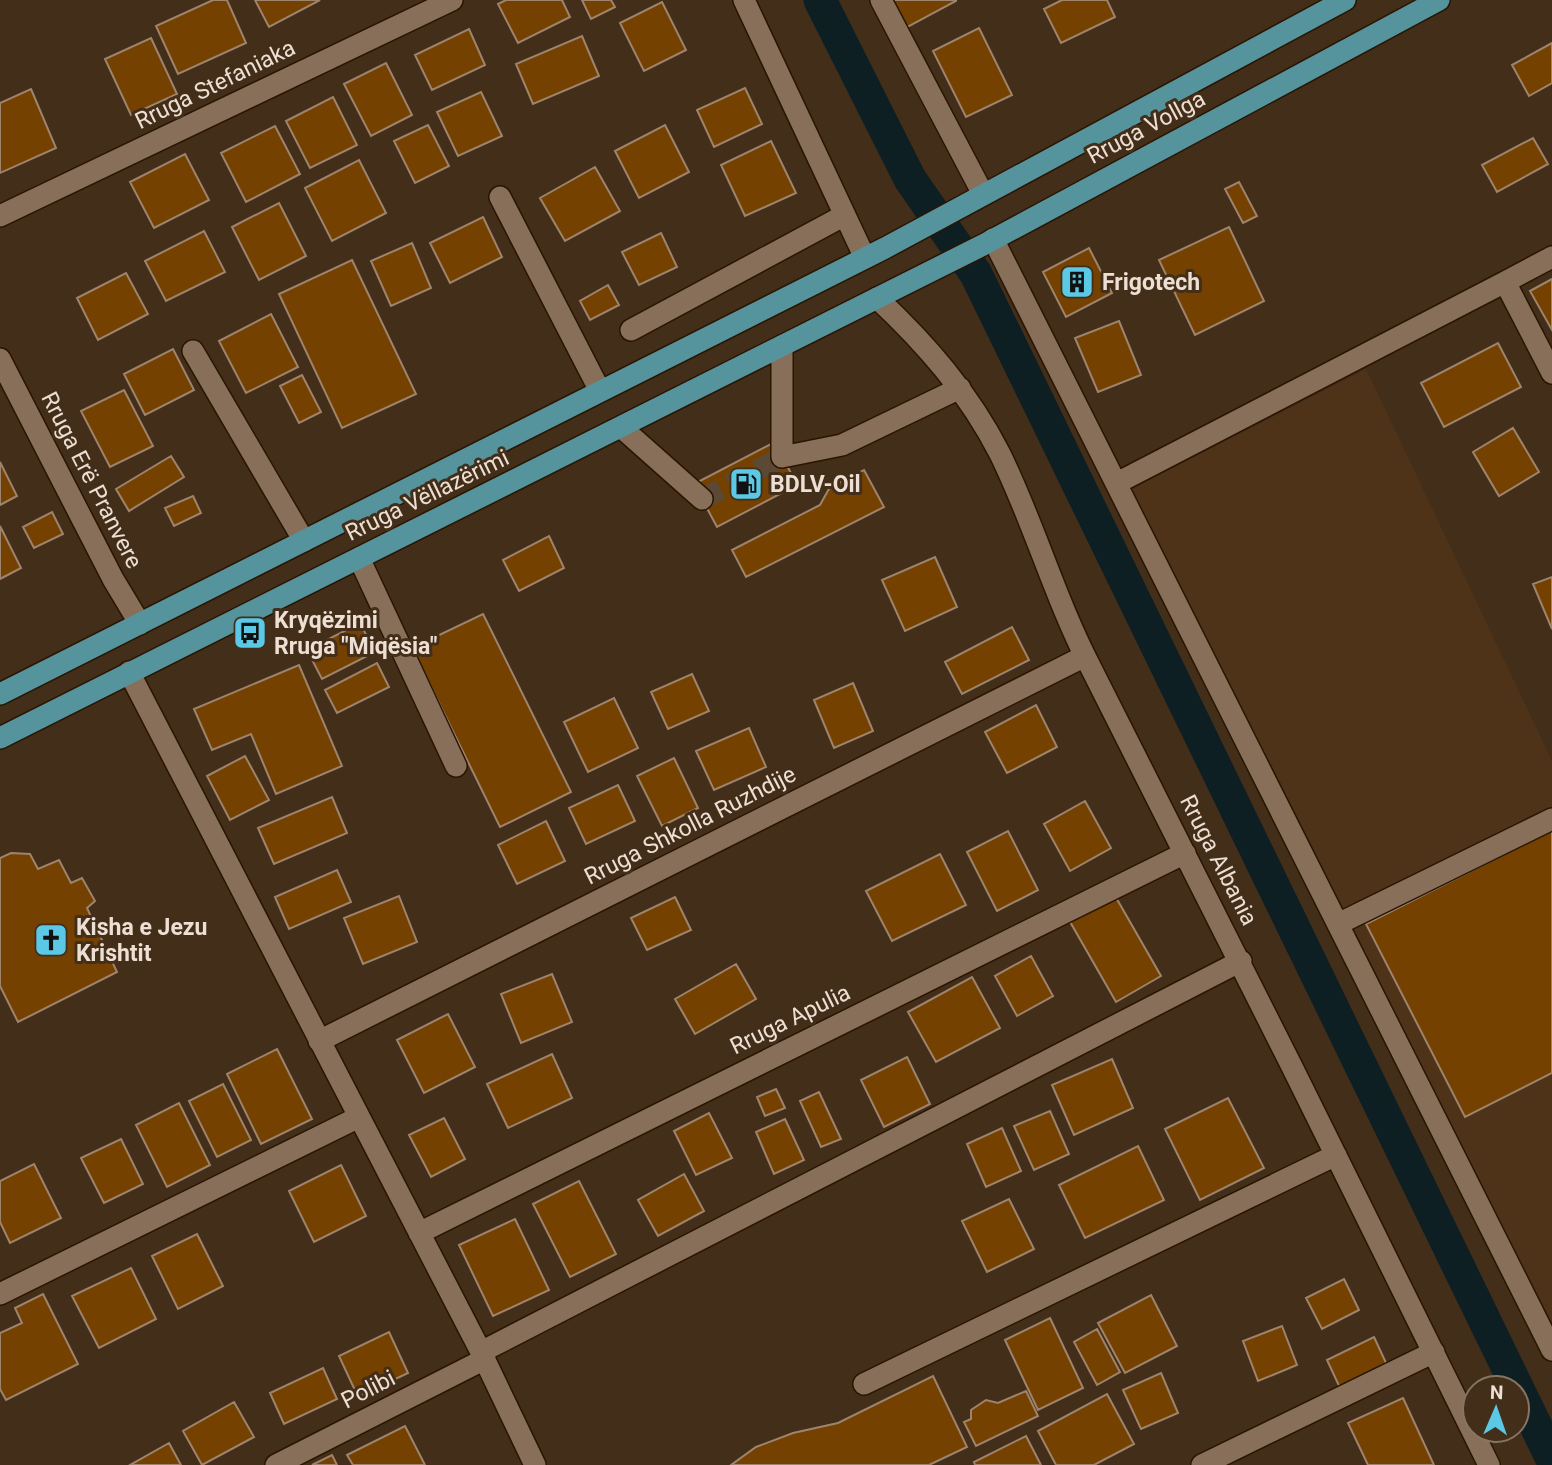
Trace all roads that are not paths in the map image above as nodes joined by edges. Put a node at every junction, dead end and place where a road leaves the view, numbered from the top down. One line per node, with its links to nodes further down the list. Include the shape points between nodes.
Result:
1 (452, 0): 9 (street, Rruga Stefaniaka)
2 (744, 0): 8 (street)
3 (881, 0): 7 (street)
4 (1345, 0): 7 (main road, Rruga Vollga)
5 (1438, 0): 10 (main road, Rruga Vollga)
6 (500, 197): 21 (street)
7 (977, 197): 12 (main road, Rruga Vollga)
8 (845, 215): 12 (street); 15 (street)
9 (0, 216)
10 (988, 242): 14 (main road, Rruga Vollga); 24 (street)
11 (1552, 257): 13 (street)
12 (865, 258): 21 (main road, Rruga Vëllazërimi)
13 (1505, 282): 19 (street); 24 (street)
14 (877, 298): 16 (main road, Rruga Vëllazërimi); 20 (street, Rruga Albania, via 922,341)
15 (631, 330)
16 (782, 346): 20 (street, via 782,457 842,445); 23 (main road, Rruga Vëllazërimi)
17 (192, 351): 26 (street)
18 (0, 359): 22 (street, Rruga Erë Pranvere)
19 (1552, 373)
20 (961, 388): 29 (street, Rruga Albania, via 999,453)
21 (600, 391): 26 (main road, Rruga Vëllazërimi)
22 (9, 398): 28 (street, Rruga Erë Pranvere)
23 (622, 428): 25 (street); 27 (main road, Rruga Vëllazërimi)
24 (1117, 483): 36 (street)
25 (702, 499)
26 (304, 541): 28 (main road, Rruga Vëllazërimi)
27 (359, 558): 30 (main road, Rruga Vëllazërimi); 33 (street)
28 (140, 624): 31 (main road, Rruga Vëllazërimi)
29 (1084, 656): 35 (street, Rruga Albania); 38 (street, Rruga Shkolla Ruzhdije)
30 (129, 672): 32 (main road, Rruga Vëllazërimi); 38 (street)
31 (0, 694)
32 (0, 738)
33 (456, 766)
34 (1552, 819): 36 (street)
35 (1185, 853): 37 (street, Rruga Albania); 41 (street, Rruga Apulia)
36 (1340, 923): 43 (street)
37 (1241, 961): 40 (street, Rruga Albania); 45 (street, Polibi)
38 (320, 1041): 39 (street)
39 (359, 1117): 41 (street); 42 (street)
40 (1336, 1154): 44 (street, Rruga Albania); 46 (street)
41 (419, 1233): 45 (street)
42 (0, 1294)
43 (1552, 1350)
44 (1434, 1352): 49 (street); 50 (street, Rruga Albania)
45 (483, 1356): 47 (street, Polibi); 48 (street)
46 (864, 1384)
47 (276, 1465)
48 (535, 1465)
49 (1202, 1465)
50 (1489, 1465)

